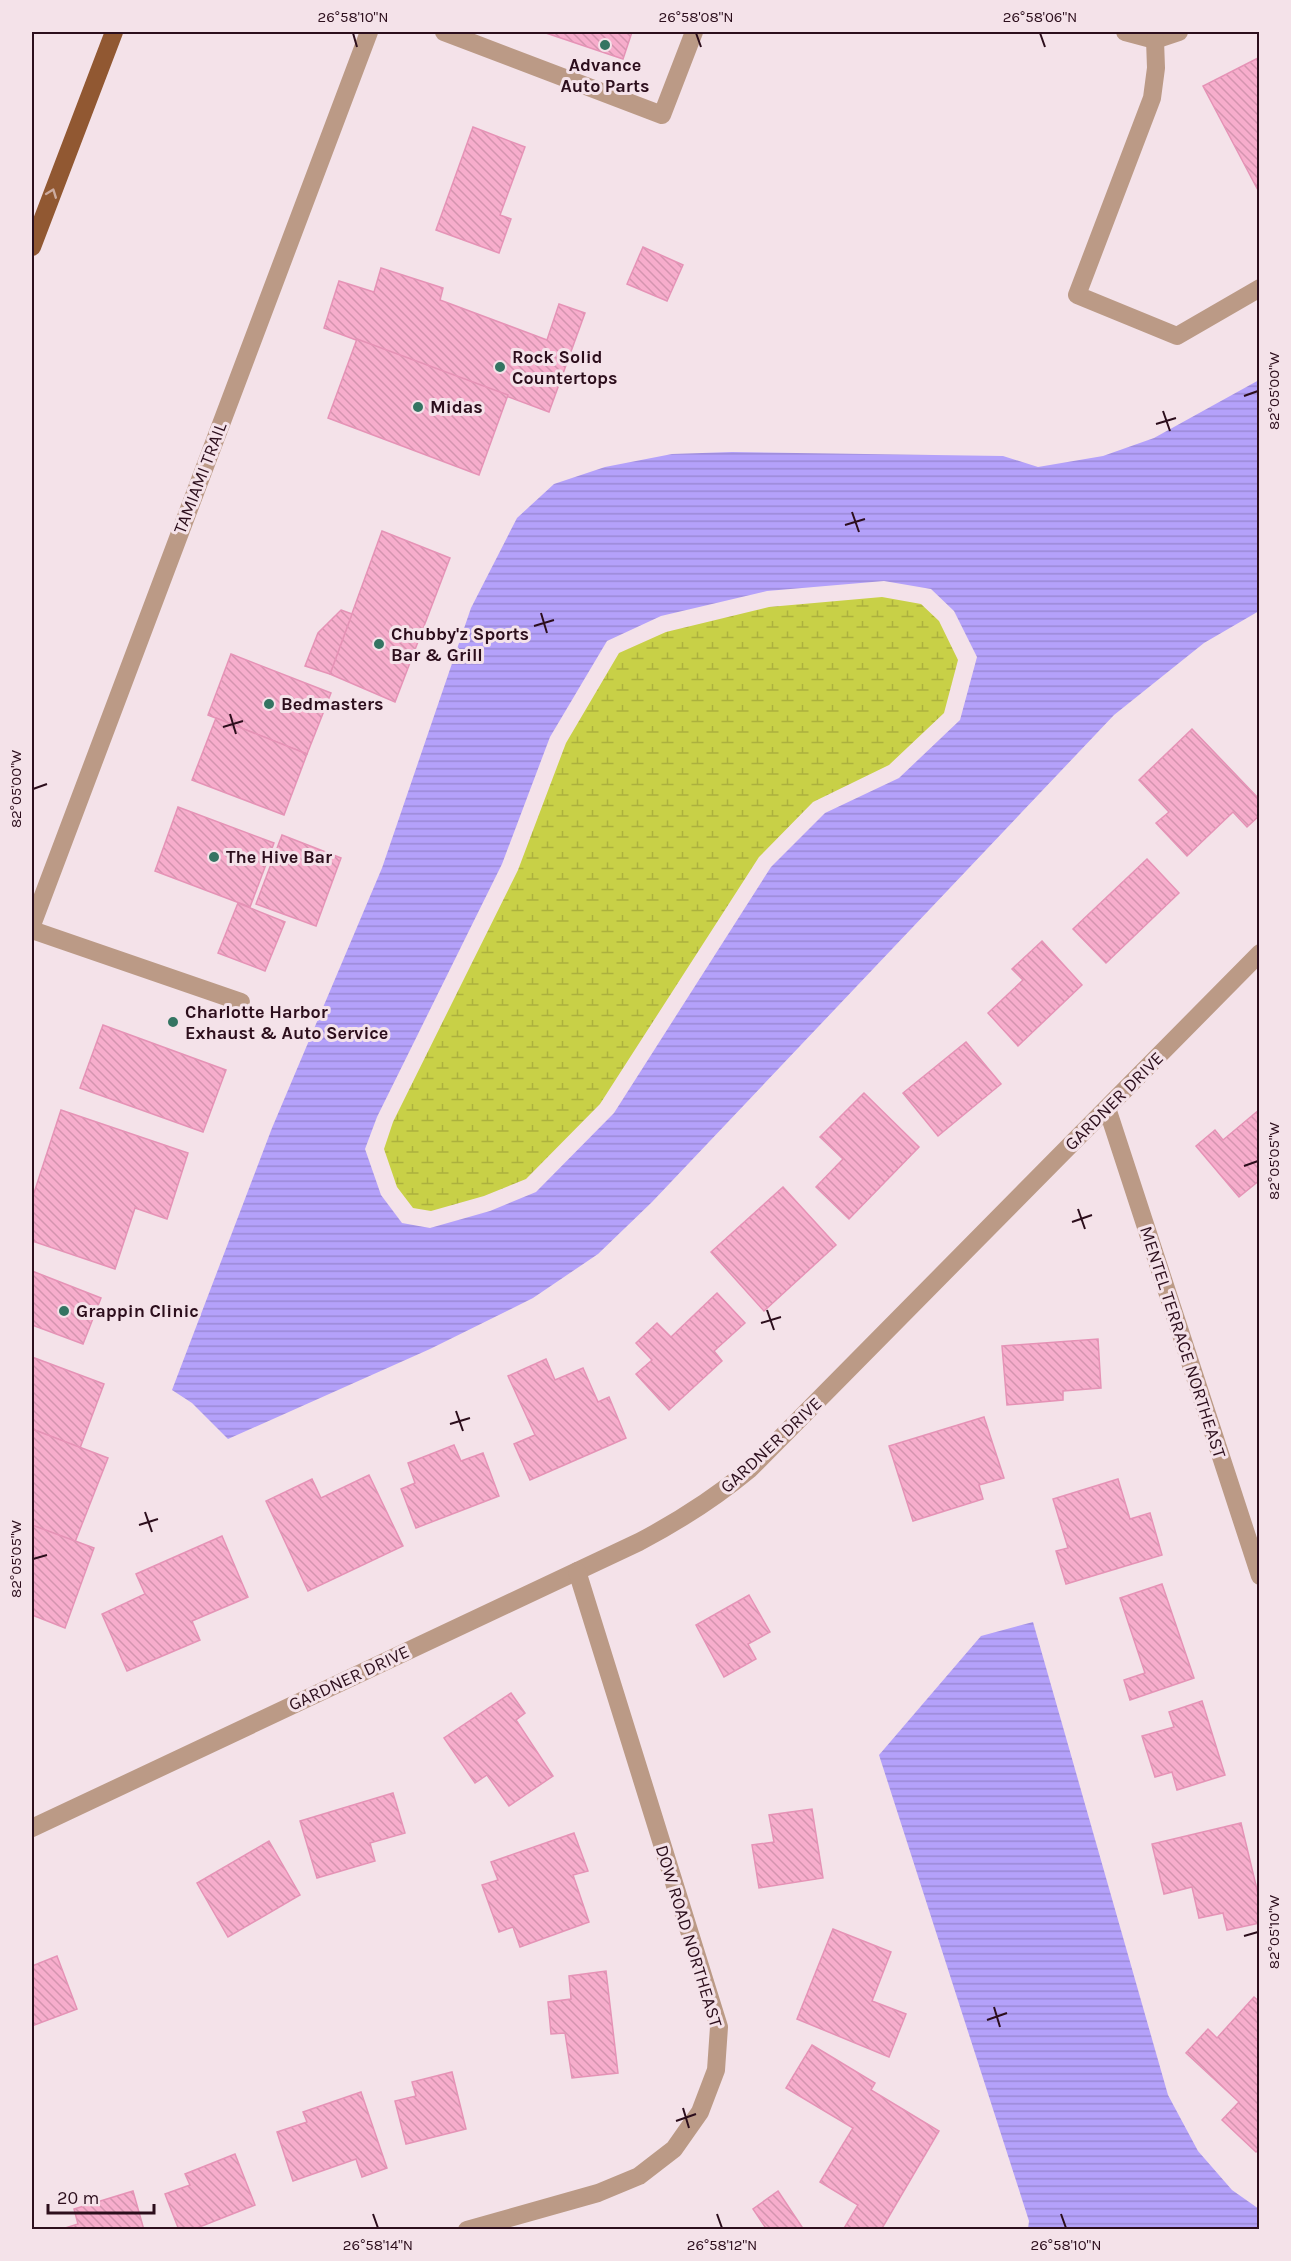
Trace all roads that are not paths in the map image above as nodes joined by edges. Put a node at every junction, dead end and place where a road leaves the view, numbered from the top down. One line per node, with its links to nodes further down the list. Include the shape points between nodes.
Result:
1 (114, 32): 8 (main road, one-way to 1)
2 (369, 32): 10 (street, TAMIAMI TRAIL)
3 (444, 32): 4 (street, via 662,115)
4 (694, 32)
5 (1125, 32): 7 (street)
6 (1179, 32): 7 (street)
7 (1155, 40): 9 (street, via 1152,98 1077,295 1177,336)
8 (32, 247)
9 (1260, 288)
10 (32, 924)
11 (32, 930): 13 (street)
12 (1260, 953): 14 (street, GARDNER DRIVE)
13 (241, 1002)
14 (1107, 1108): 15 (street, GARDNER DRIVE, via 750,1469 679,1521); 16 (street, MENTEL TERRACE NORTHEAST)
15 (577, 1571): 17 (street, GARDNER DRIVE); 18 (street, DOW ROAD NORTHEAST, via 719,2026 716,2070 700,2112 674,2149 639,2176 598,2193)
16 (1260, 1576)
17 (32, 1828)
18 (467, 2229)

